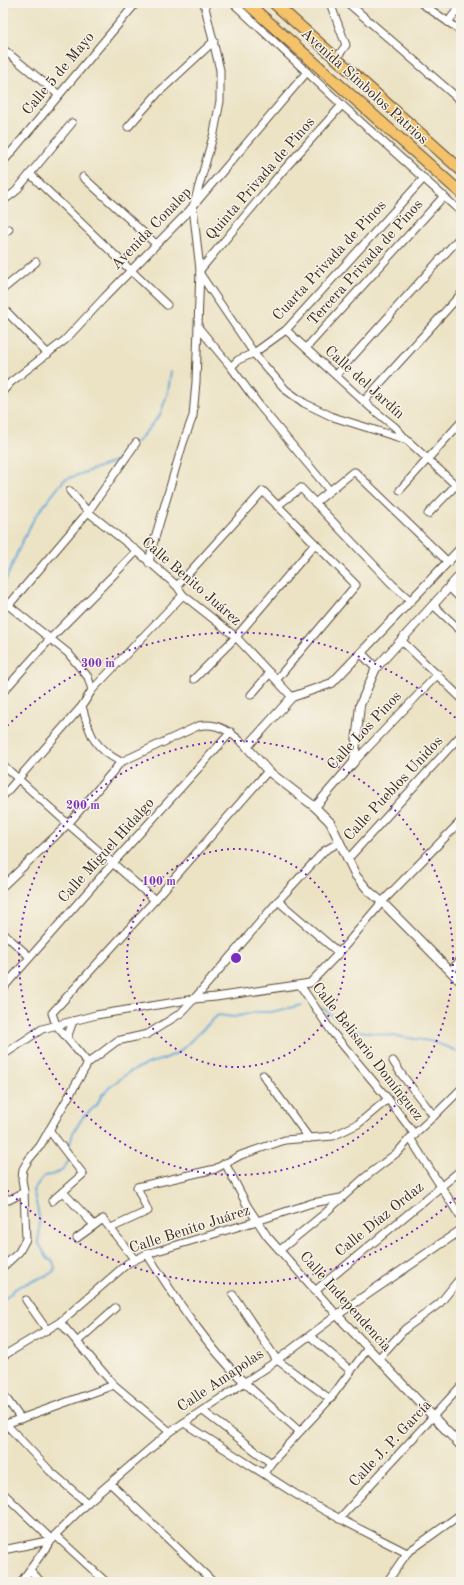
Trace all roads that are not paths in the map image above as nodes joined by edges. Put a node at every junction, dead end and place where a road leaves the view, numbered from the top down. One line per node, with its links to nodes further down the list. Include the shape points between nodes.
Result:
1 (136, 3): 17 (street, Calle 5 de Mayo)
2 (204, 3): 13 (street)
3 (233, 3): 12 (street)
4 (247, 3): 12 (highway, Avenida Símbolos Patrios)
5 (274, 3): 15 (highway, Avenida Símbolos Patrios)
6 (330, 3): 15 (street, via 346,45)
7 (348, 3): 18 (street)
8 (421, 3): 10 (street)
9 (461, 5): 10 (street)
10 (448, 22): 11 (street)
11 (461, 31)
12 (279, 38): 16 (street); 27 (highway, Avenida Símbolos Patrios)
13 (214, 41): 21 (street, via 158,92); 30 (street, via 220,70 220,101 214,133)
14 (3, 49): 17 (street)
15 (336, 59): 23 (highway, Avenida Símbolos Patrios)
16 (307, 72): 19 (street); 30 (street, Avenida Conalep)
17 (59, 95): 22 (street, Calle 5 de Mayo)
18 (461, 101)
19 (342, 105): 26 (street); 36 (street, Quinta Privada de Pinos, via 280,174)
20 (72, 122): 24 (street)
21 (128, 127)
22 (3, 162)
23 (461, 170)
24 (30, 174): 29 (street, via 15,192); 35 (street)
25 (83, 177): 33 (street)
26 (424, 178): 28 (street); 42 (street, Cuarta Privada de Pinos)
27 (461, 193)
28 (444, 196): 31 (street); 43 (street, Tercera Privada de Pinos)
29 (3, 201)
30 (193, 207): 33 (street, Avenida Conalep); 36 (street)
31 (461, 212)
32 (461, 236): 47 (street)
33 (156, 244): 35 (street, Avenida Conalep)
34 (36, 262): 37 (street)
35 (131, 270): 39 (street); 45 (street, Avenida Conalep, via 65,340)
36 (200, 272): 41 (street); 44 (street)
37 (3, 289)
38 (461, 294): 49 (street)
39 (167, 304)
40 (4, 311): 45 (street)
41 (198, 328): 46 (street); 66 (street, via 193,416)
42 (286, 330): 43 (street, Calle del Jardín); 44 (street, Cuarta Privada de Pinos)
43 (306, 348): 47 (street, Calle del Jardín)
44 (254, 353): 46 (street, Cuarta Privada de Pinos, via 238,360); 51 (street, via 286,390 304,403 333,417)
45 (48, 354): 48 (street, Avenida Conalep)
46 (231, 367): 57 (street)
47 (336, 376): 49 (street, Calle del Jardín)
48 (3, 391)
49 (364, 401): 51 (street, Calle del Jardín, via 395,426)
50 (461, 422): 53 (street)
51 (407, 440): 53 (street, Calle del Jardín)
52 (136, 443): 60 (street)
53 (428, 459): 54 (street, Calle del Jardín); 56 (street)
54 (458, 487): 61 (street)
55 (70, 490): 60 (street, Calle Benito Juárez)
56 (400, 490)
57 (330, 491): 58 (street); 65 (street, via 355,472)
58 (315, 503): 59 (street, via 302,488); 72 (street, via 392,584)
59 (277, 506): 62 (street); 68 (street, via 263,491)
60 (88, 512): 64 (street, Calle Benito Juárez); 73 (street)
61 (428, 514)
62 (315, 544): 76 (street); 84 (street, via 356,585)
63 (461, 548): 65 (street)
64 (137, 551): 66 (street, Calle Benito Juárez); 77 (street)
65 (448, 562): 72 (street)
66 (149, 563): 68 (street, Calle Benito Juárez)
67 (461, 574): 69 (street)
68 (177, 586): 70 (street, Calle Benito Juárez)
69 (449, 587): 71 (street); 74 (street)
70 (182, 595): 76 (street, Calle Benito Juárez); 85 (street)
71 (461, 599)
72 (412, 601): 79 (street)
73 (6, 603): 77 (street)
74 (433, 605): 75 (street); 78 (street)
75 (461, 631)
76 (236, 637): 81 (street, Calle Benito Juárez); 83 (street)
77 (50, 639): 85 (street, via 68,653 79,666 88,677); 86 (street)
78 (402, 640): 80 (street); 82 (street)
79 (362, 654): 80 (street); 88 (street, via 332,683)
80 (376, 668): 95 (street, via 360,705)
81 (270, 673): 84 (street, Calle Benito Juárez); 87 (street)
82 (438, 674): 89 (street); 95 (street, Calle Los Pinos)
83 (194, 679)
84 (277, 679): 88 (street, Calle Benito Juárez)
85 (92, 690): 90 (street)
86 (3, 692)
87 (251, 694)
88 (292, 697): 93 (street)
89 (461, 698)
90 (82, 706): 94 (street, via 94,742); 98 (street)
91 (231, 732): 93 (street); 94 (street, via 206,724 198,726); 105 (street, Calle Miguel Hidalgo)
92 (461, 735): 104 (street, Calle Pueblos Unidos)
93 (247, 747): 97 (street)
94 (121, 762): 102 (street)
95 (354, 762): 100 (street, Calle Los Pinos)
96 (3, 765): 98 (street)
97 (268, 771): 100 (street); 107 (street)
98 (18, 779): 99 (street); 102 (street)
99 (3, 796)
100 (315, 807): 103 (street, via 330,822)
101 (461, 821): 109 (street)
102 (68, 824): 105 (street); 106 (street)
103 (340, 842): 104 (street); 108 (street, via 324,851)
104 (346, 860): 109 (street, via 356,876)
105 (113, 862): 107 (street); 112 (street, Calle Miguel Hidalgo)
106 (3, 886)
107 (155, 900): 120 (street, via 52,1014)
108 (278, 901): 111 (street); 118 (street)
109 (382, 902): 111 (street); 114 (street)
110 (3, 933): 112 (street)
111 (339, 952): 116 (street, via 310,983)
112 (30, 957): 117 (street, Calle Miguel Hidalgo)
113 (461, 959): 114 (street)
114 (451, 971): 115 (street)
115 (461, 982)
116 (300, 985): 118 (street); 127 (street, Calle Belisario Domínguez, via 332,1032)
117 (3, 988)
118 (194, 999): 119 (street); 124 (street, via 180,1013 148,1034 117,1042)
119 (73, 1021): 120 (street); 121 (street)
120 (56, 1025): 121 (street); 122 (street, via 42,1029)
121 (67, 1038): 124 (street)
122 (3, 1055)
123 (393, 1061): 128 (street)
124 (88, 1063): 129 (street)
125 (263, 1075): 131 (street)
126 (461, 1090): 128 (street)
127 (388, 1099): 130 (street, Calle Belisario Domínguez); 131 (street, via 351,1128 334,1136)
128 (434, 1116): 130 (street)
129 (48, 1130): 135 (street, via 24,1169); 136 (street, via 83,1174)
130 (412, 1136): 134 (street, Calle Belisario Domínguez); 138 (street, via 398,1152)
131 (309, 1138): 132 (street, via 285,1140 240,1155)
132 (225, 1163): 141 (street, Calle Independencia); 143 (street, via 215,1169 137,1187 148,1211)
133 (461, 1170): 134 (street, Calle Díaz Ordaz)
134 (441, 1187): 140 (street, Calle Belisario Domínguez); 151 (street, Calle Díaz Ordaz)
135 (24, 1192): 137 (street, via 9,1200); 149 (street, via 26,1239 19,1252)
136 (63, 1192): 139 (street); 142 (street)
137 (3, 1196)
138 (341, 1198): 141 (street, Calle Benito Juárez, via 312,1203); 146 (street)
139 (52, 1201)
140 (461, 1218)
141 (257, 1221): 146 (street, Calle Independencia); 147 (street, Calle Benito Juárez)
142 (94, 1225): 143 (street, via 103,1219); 145 (street)
143 (111, 1228): 148 (street)
144 (461, 1233): 155 (street, Calle Amapolas)
145 (77, 1238)
146 (280, 1250): 151 (street, Calle Independencia)
147 (146, 1254): 148 (street, Calle Benito Juárez); 165 (street, via 180,1306)
148 (135, 1260): 156 (street, Calle Benito Juárez, via 128,1263)
149 (3, 1268)
150 (461, 1277): 162 (street, via 440,1303 405,1329)
151 (315, 1290): 155 (street, Calle Independencia)
152 (233, 1295): 163 (street)
153 (26, 1300): 157 (street)
154 (115, 1308): 159 (street)
155 (337, 1315): 158 (street, Calle Amapolas); 160 (street, Calle Independencia)
156 (60, 1322): 157 (street, Calle Benito Juárez); 159 (street)
157 (47, 1330): 161 (street, Calle Benito Juárez)
158 (310, 1336): 163 (street, Calle Amapolas); 164 (street)
159 (77, 1342): 166 (street)
160 (368, 1348): 162 (street, Calle Independencia); 164 (street)
161 (3, 1356)
162 (378, 1359): 171 (street, Calle Independencia)
163 (277, 1360): 165 (street, Calle Amapolas); 169 (street)
164 (351, 1371): 169 (street)
165 (244, 1382): 170 (street, Calle Amapolas); 175 (street)
166 (114, 1385): 172 (street); 176 (street)
167 (461, 1386): 171 (street, Calle J. P. García)
168 (3, 1394): 172 (street)
169 (330, 1399): 175 (street)
170 (204, 1411): 173 (street, Calle Amapolas); 178 (street)
171 (432, 1418): 177 (street, Calle Independencia); 184 (street, Calle J. P. García)
172 (21, 1419): 174 (street)
173 (184, 1423): 176 (street, Calle Amapolas); 179 (street)
174 (5, 1425): 182 (street, via 50,1471)
175 (299, 1431): 178 (street)
176 (170, 1432): 180 (street, Calle Amapolas)
177 (461, 1446)
178 (271, 1463): 179 (street)
179 (264, 1473): 184 (street)
180 (111, 1484): 182 (street, Calle Amapolas); 192 (street)
181 (3, 1493): 185 (street)
182 (87, 1503): 185 (street, Calle Amapolas)
183 (461, 1514): 187 (street)
184 (339, 1519): 187 (street)
185 (54, 1538): 186 (street); 188 (street, Calle Amapolas); 191 (street)
186 (3, 1550)
187 (407, 1553): 193 (street)
188 (30, 1570): 189 (street, Calle Amapolas); 190 (street)
189 (21, 1582)
190 (41, 1582)
191 (106, 1582)
192 (213, 1582)
193 (387, 1582)

